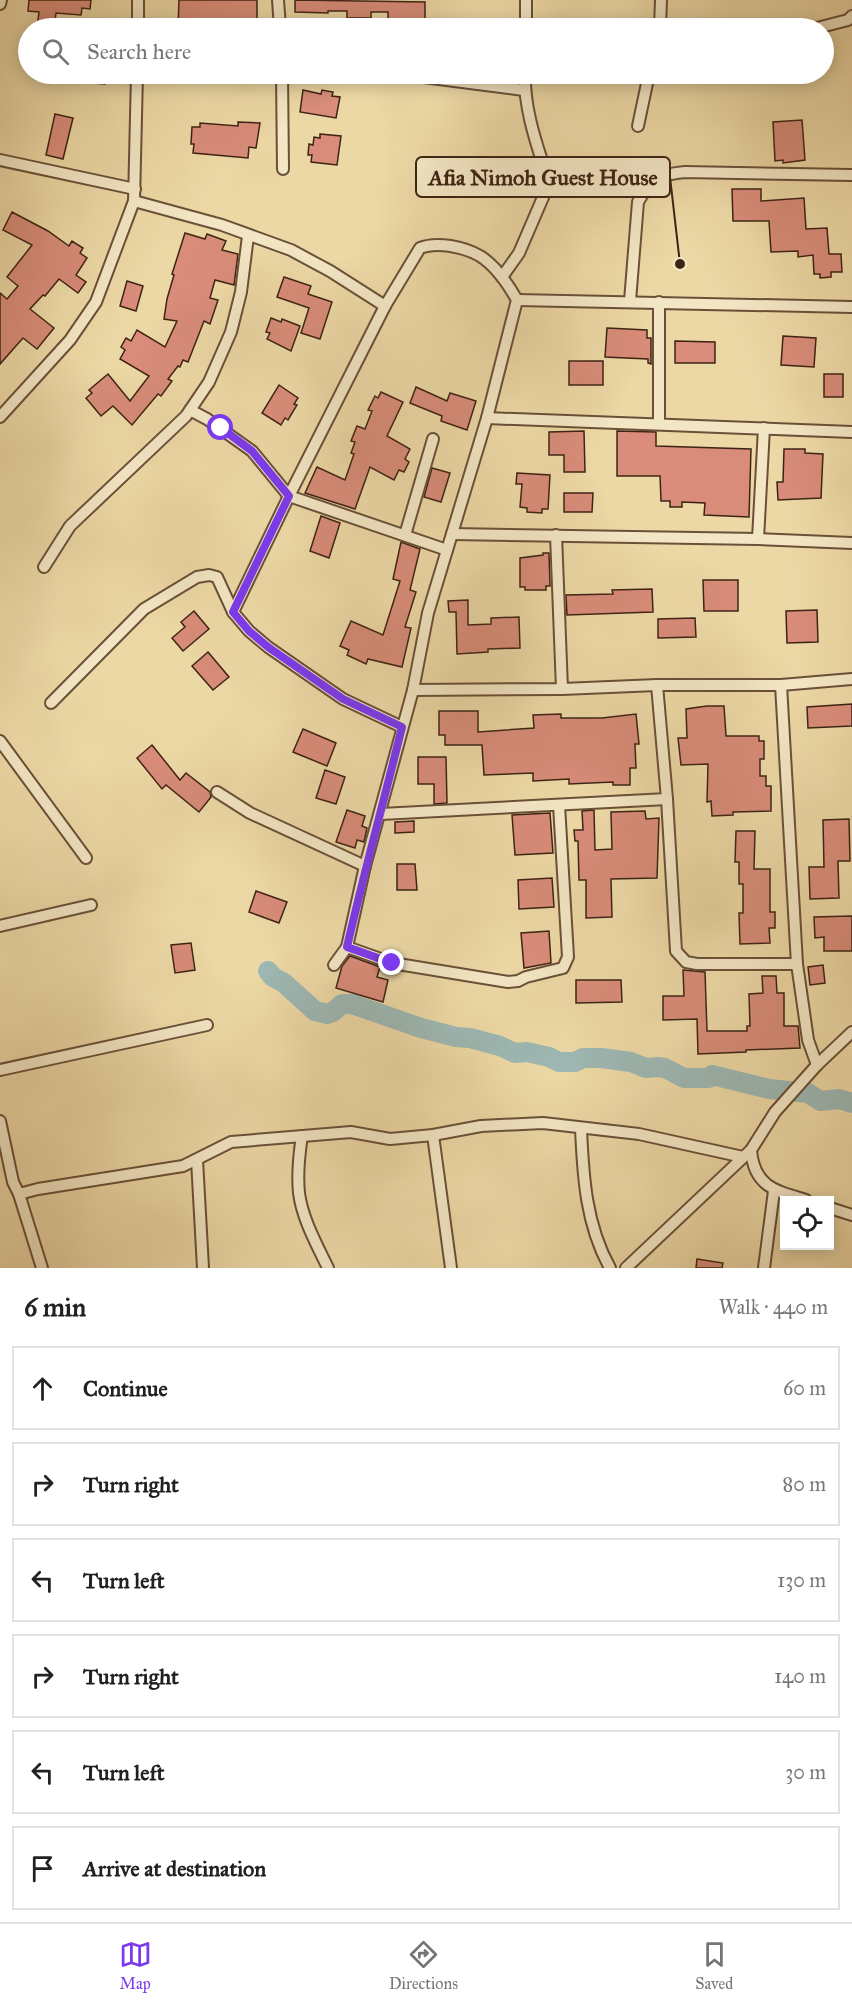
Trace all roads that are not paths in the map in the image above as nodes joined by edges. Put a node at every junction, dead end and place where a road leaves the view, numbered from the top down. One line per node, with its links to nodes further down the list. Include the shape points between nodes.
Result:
1 (138, 0): 6 (street)
2 (278, 0): 7 (street)
3 (526, 0): 8 (street)
4 (661, 0): 9 (street)
5 (852, 16): 10 (street)
6 (138, 18)
7 (279, 18)
8 (526, 18)
9 (660, 18)
10 (834, 24)
11 (137, 84): 23 (street)
12 (282, 84): 20 (street)
13 (478, 84): 16 (street)
14 (525, 84): 16 (street)
15 (647, 84): 17 (street)
16 (525, 90): 19 (street)
17 (638, 126)
18 (0, 160): 23 (street)
19 (544, 167)
20 (283, 169)
21 (852, 175): 28 (street, via 685,172 660,176 645,189 638,202)
22 (547, 188): 26 (street, via 519,253)
23 (135, 189): 24 (street)
24 (134, 201): 25 (street); 33 (street, via 96,302 70,340)
25 (248, 236): 30 (street, via 291,250); 32 (street, via 231,332 209,382)
26 (502, 277): 27 (street); 30 (street, via 480,256 450,246 426,245 420,248)
27 (517, 300): 28 (street); 34 (street)
28 (630, 301): 29 (street)
29 (659, 302): 31 (street); 35 (street)
30 (385, 306): 39 (street)
31 (852, 306)
32 (190, 410): 39 (street, via 252,451); 46 (street, via 70,526)
33 (0, 417)
34 (487, 418): 35 (street); 40 (street)
35 (659, 424): 36 (street)
36 (764, 428): 37 (street); 43 (street)
37 (852, 432)
38 (433, 439): 41 (street)
39 (289, 496): 41 (street); 47 (street)
40 (452, 534): 42 (street); 45 (street)
41 (405, 535): 45 (street)
42 (556, 535): 43 (street); 51 (street)
43 (759, 539): 44 (street)
44 (852, 543)
45 (447, 550): 52 (street, via 428,613)
46 (44, 567)
47 (233, 612): 53 (street, via 217,578 197,578 144,609); 54 (street, via 268,647 343,699)
48 (852, 679): 50 (street)
49 (657, 685): 50 (street); 51 (street); 57 (street)
50 (781, 685): 65 (street)
51 (562, 689): 52 (street)
52 (413, 690): 54 (street)
53 (51, 703)
54 (402, 727): 59 (street)
55 (0, 741): 60 (street)
56 (217, 792): 61 (street, via 250,813)
57 (667, 799): 58 (street); 65 (street, via 676,951 686,962 697,964)
58 (559, 805): 59 (street); 64 (street, via 568,957 562,968 508,982 392,963)
59 (381, 814): 61 (street)
60 (86, 858)
61 (365, 866): 64 (street)
62 (91, 905): 63 (street)
63 (0, 926)
64 (347, 947): 66 (street)
65 (797, 964): 69 (street, via 808,1040)
66 (334, 965)
67 (207, 1024): 70 (street)
68 (852, 1032): 69 (street)
69 (817, 1065): 75 (street, via 775,1112)
70 (0, 1071)
71 (0, 1121): 78 (street)
72 (581, 1128): 73 (street, via 543,1123 481,1126); 75 (street, via 639,1134); 86 (street, via 588,1209 599,1248)
73 (433, 1135): 74 (street, via 390,1139 351,1132); 85 (street)
74 (302, 1136): 76 (street, via 231,1142); 84 (street, via 299,1195)
75 (747, 1154): 77 (street, via 764,1183); 87 (street)
76 (197, 1160): 78 (street); 83 (street)
77 (774, 1191): 79 (street); 88 (street)
78 (19, 1194): 82 (street)
79 (792, 1196)
80 (834, 1209): 81 (street)
81 (852, 1215)
82 (42, 1268)
83 (203, 1268)
84 (328, 1268)
85 (451, 1268)
86 (610, 1268)
87 (626, 1268)
88 (764, 1268)

